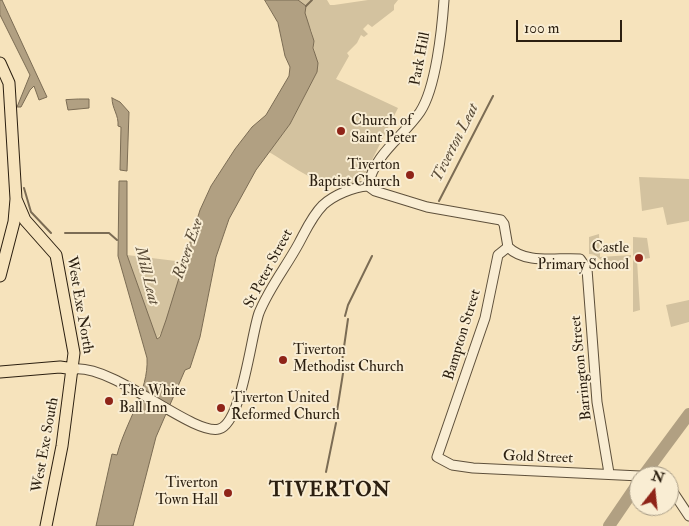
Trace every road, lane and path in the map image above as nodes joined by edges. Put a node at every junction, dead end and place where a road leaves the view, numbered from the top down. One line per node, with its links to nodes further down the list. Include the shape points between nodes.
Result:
1 (444, 0): 3 (street, Park Hill, via 441,33 424,105 381,157)
2 (0, 63): 4 (main road, via 9,83)
3 (368, 186): 7 (street, via 427,207 498,219 504,224); 9 (street, St Peter Street, via 330,199 313,216 259,313 238,401 230,419 219,429 198,425 137,391 93,372)
4 (16, 200): 5 (main road, West Exe North); 6 (main road)
5 (26, 220): 6 (main road, via 19,224); 9 (main road, West Exe North, via 56,255)
6 (11, 237): 8 (main road)
7 (508, 247): 11 (street, Bampton Street, via 498,255 485,318); 12 (street, Barrington Street, via 517,254 530,257 583,260 587,269 597,402)
8 (0, 276)
9 (74, 369): 10 (main road, via 60,367); 16 (main road, West Exe South)
10 (0, 372)
11 (437, 457): 12 (street, Gold Street, via 452,465 473,468)
12 (609, 473): 13 (street, Gold Street)
13 (629, 475)
14 (679, 501): 15 (street)
15 (689, 516)
16 (46, 526)

